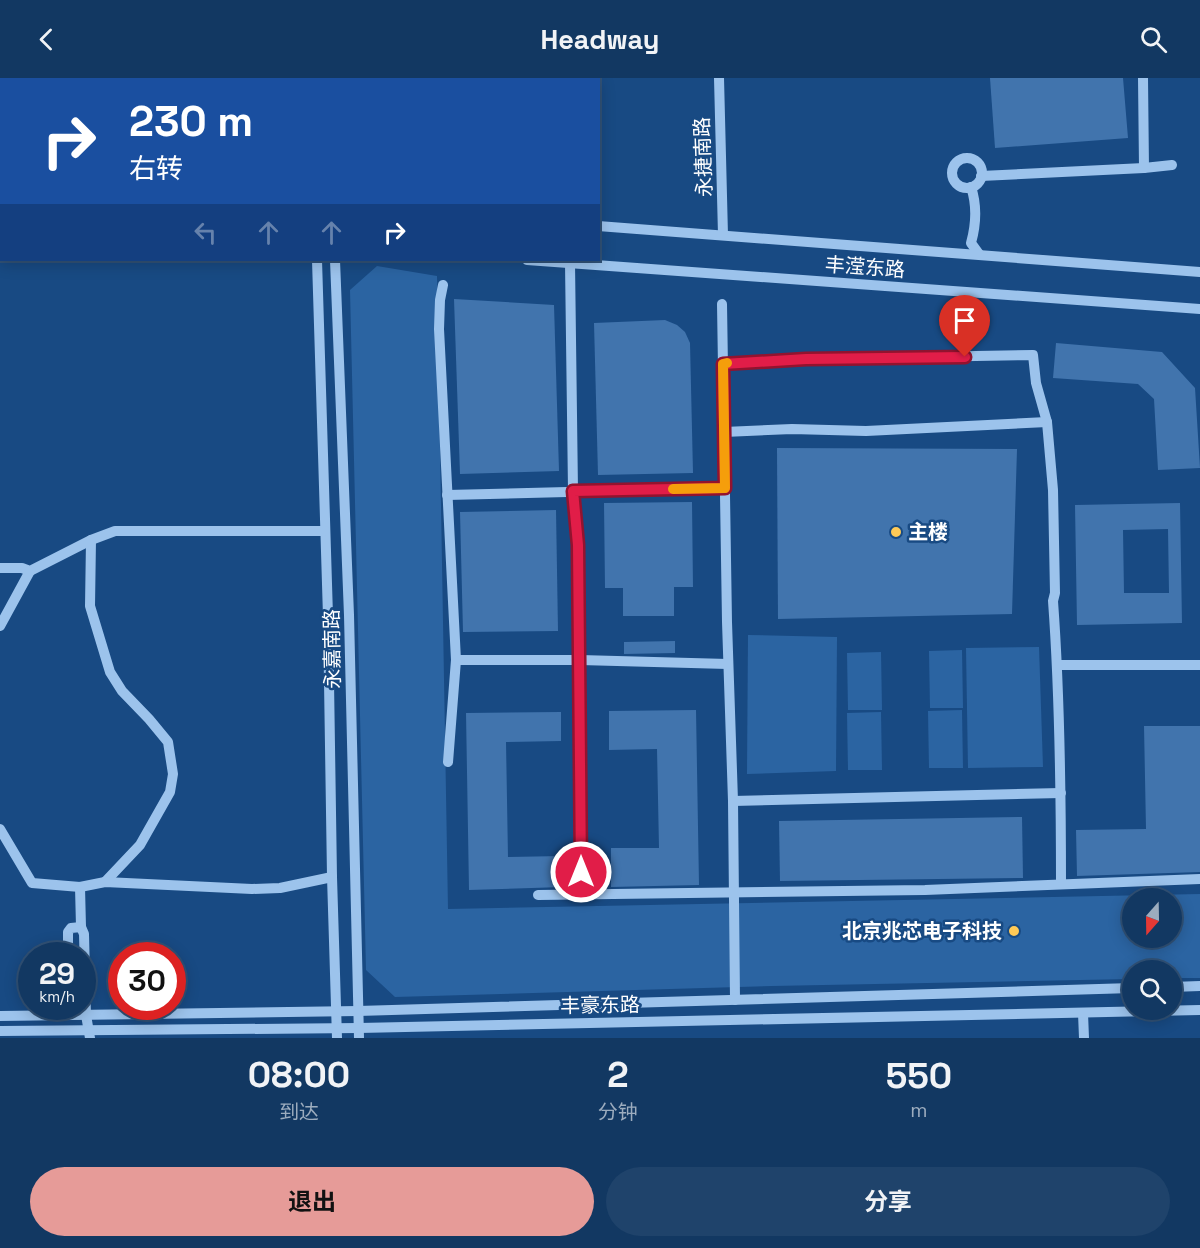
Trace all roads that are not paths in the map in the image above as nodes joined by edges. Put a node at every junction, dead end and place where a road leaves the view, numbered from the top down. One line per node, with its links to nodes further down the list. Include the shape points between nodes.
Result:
1 (718, 78): 8 (street, 永捷南路)
2 (1143, 78): 4 (street)
3 (1172, 165): 4 (street)
4 (1144, 168): 5 (street)
5 (981, 176): 6 (street); 6 (street, via 980,166 973,159 963,158 955,164 955,181)
6 (971, 187): 9 (street, via 975,199 971,243)
7 (600, 226): 8 (street, 丰滢东路)
8 (723, 236): 9 (street, 丰滢东路)
9 (979, 254): 14 (street, 丰滢东路)
10 (317, 261): 24 (street, 永嘉南路)
11 (335, 261): 54 (street, 永嘉南路, via 349,615)
12 (541, 261): 13 (street, 丰滢东路)
13 (570, 263): 17 (street, 丰滢东路); 22 (street)
14 (1200, 272)
15 (443, 285): 23 (street, via 439,329)
16 (722, 304): 18 (street)
17 (1200, 309)
18 (723, 364): 19 (street, via 1033,355); 20 (street)
19 (1047, 422): 20 (street, via 866,431); 32 (street, via 1053,490)
20 (724, 432): 21 (street)
21 (725, 488): 22 (street); 31 (street)
22 (573, 491): 23 (street); 30 (street)
23 (447, 495): 29 (street)
24 (325, 531): 25 (street, via 115,531); 38 (street, 永嘉南路)
25 (91, 540): 27 (street); 40 (street, via 90,606 110,672 168,742 173,774 171,792 140,844)
26 (0, 568): 27 (street)
27 (30, 571): 28 (street)
28 (0, 626)
29 (456, 660): 30 (street); 34 (street)
30 (580, 660): 31 (street); 45 (street)
31 (728, 664): 36 (street)
32 (1057, 665): 33 (street); 35 (street)
33 (1200, 665)
34 (448, 762)
35 (1061, 793): 36 (street); 41 (street)
36 (733, 801): 43 (street)
37 (0, 829): 42 (street, via 32,883)
38 (332, 877): 40 (street, via 280,888 252,889); 55 (street, 永嘉南路)
39 (1200, 879): 41 (street)
40 (105, 882): 42 (street)
41 (1061, 884): 43 (street)
42 (80, 887): 46 (street)
43 (734, 893): 45 (street); 52 (street)
44 (537, 895): 45 (street)
45 (581, 895)
46 (81, 927): 47 (street, via 71,928); 48 (street)
47 (68, 942)
48 (84, 942)
49 (1200, 986): 50 (street)
50 (1182, 987)
51 (1122, 988): 52 (street, 丰豪东路)
52 (735, 1000): 54 (street, 丰豪东路)
53 (1200, 1010): 56 (street, 丰豪东路)
54 (358, 1011): 55 (street, 丰豪东路); 62 (street, 永嘉南路)
55 (337, 1012): 57 (street, 丰豪东路); 61 (street, 永嘉南路)
56 (1083, 1013): 62 (street, 丰豪东路); 65 (street)
57 (96, 1015)
58 (18, 1016): 59 (street, 丰豪东路)
59 (0, 1017)
60 (0, 1031): 63 (street, 丰豪东路)
61 (337, 1033): 62 (street, 丰豪东路); 64 (street, 丰豪东路)
62 (359, 1033)
63 (71, 1034): 64 (street, 丰豪东路)
64 (89, 1034)
65 (1083, 1038)

